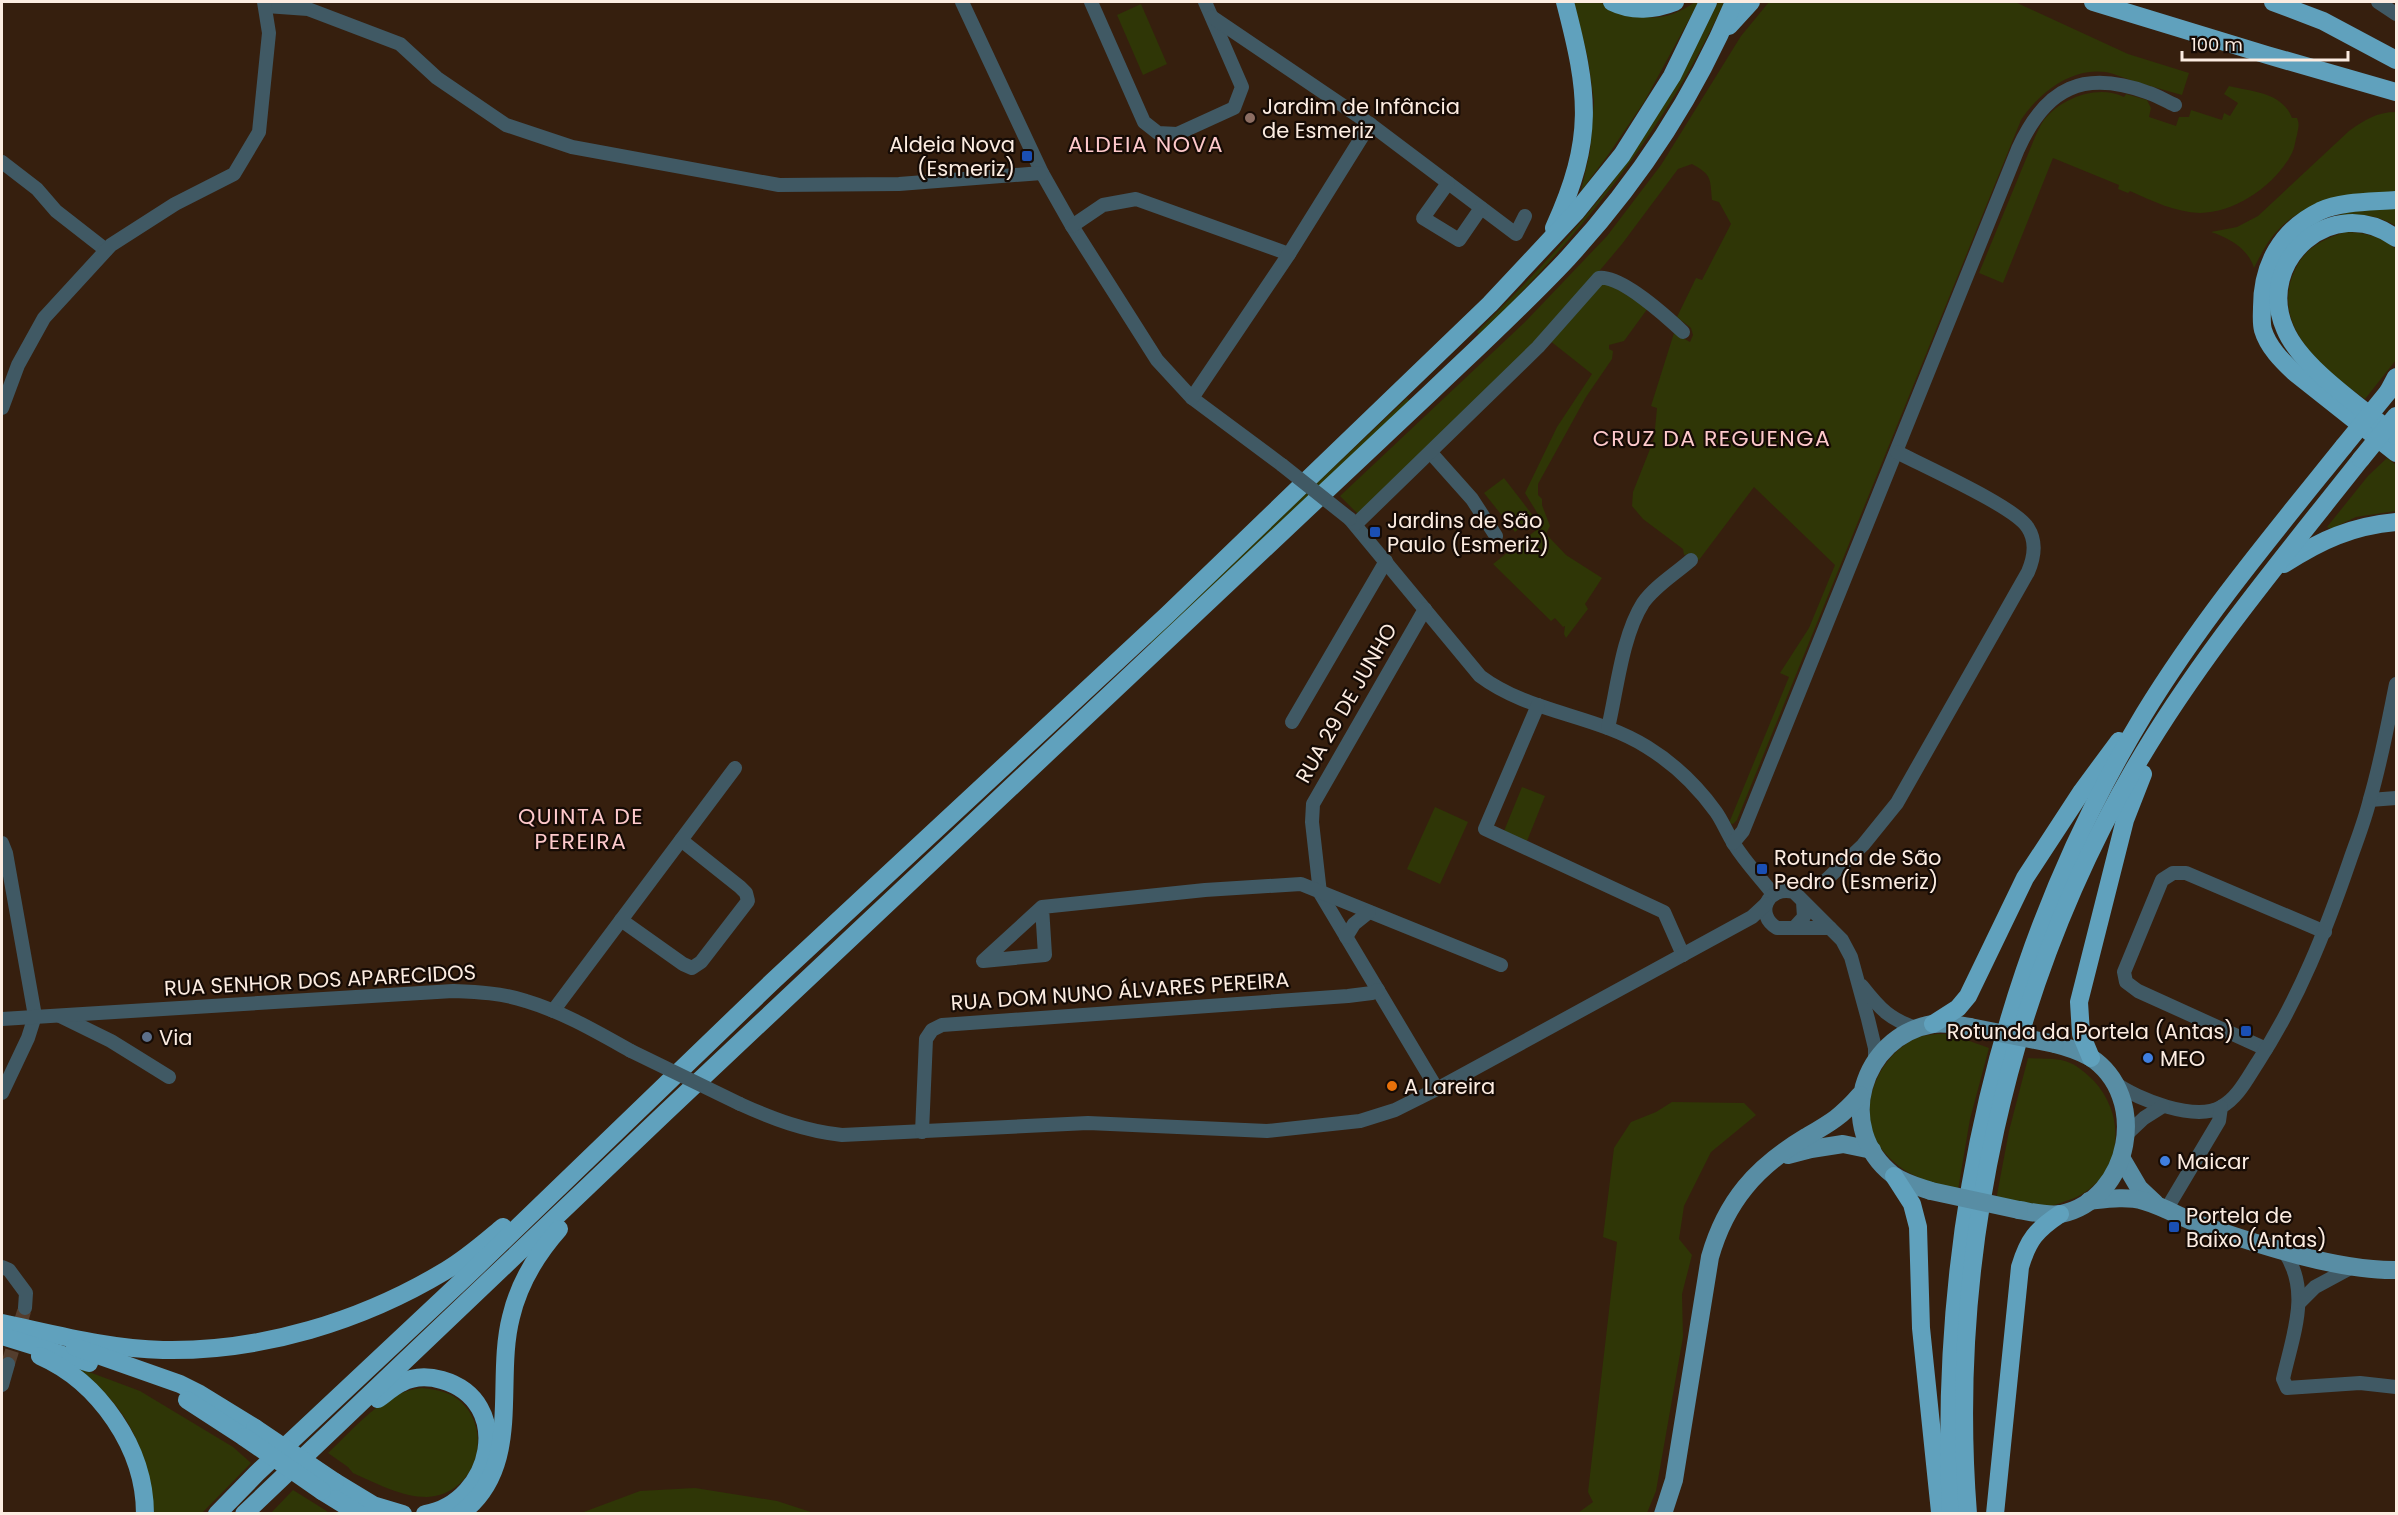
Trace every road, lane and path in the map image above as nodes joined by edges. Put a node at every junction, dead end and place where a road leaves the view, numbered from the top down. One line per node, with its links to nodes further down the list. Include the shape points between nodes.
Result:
1 (962, 2): 22 (street)
2 (1091, 2): 15 (street, via 1144,122 1158,133 1177,134 1234,108 1240,96 1242,87)
3 (1205, 2): 15 (street)
4 (1565, 2): 29 (highway, via 1582,77 1584,132 1573,182)
5 (1612, 2): 6 (highway, via 1643,8)
6 (1676, 2)
7 (1708, 2): 29 (highway, via 1672,76 1635,135 1593,193)
8 (1734, 2): 16 (highway)
9 (1751, 2): 16 (highway)
10 (2093, 2): 18 (highway)
11 (2273, 2): 17 (highway, via 2323,21)
12 (2378, 2): 14 (street)
13 (265, 4): 22 (street, via 308,9 400,44 437,78 506,125 572,147 779,185 899,184); 30 (street, via 269,33 259,132 234,174 175,204)
14 (2397, 14)
15 (1212, 16): 20 (street)
16 (1715, 44): 98 (highway, via 1645,162 1598,224 1546,281)
17 (2397, 60)
18 (2397, 92)
19 (2175, 105): 38 (street, via 2134,88 2100,82 2059,94 2031,121)
20 (1370, 124): 23 (street); 31 (street)
21 (2, 162): 30 (street)
22 (1042, 173): 27 (street)
23 (1448, 183): 25 (street); 25 (street, via 1423,218 1459,240)
24 (2397, 200): 40 (highway, via 2321,210 2287,234 2275,250 2262,289 2262,328 2280,359)
25 (1481, 208): 26 (street, via 1516,234)
26 (1526, 216)
27 (1072, 226): 31 (street, via 1103,205 1136,199); 34 (street, via 1157,360)
28 (2397, 238): 37 (highway, via 2368,224 2325,226 2294,253 2282,275 2278,303 2284,329 2298,351)
29 (1543, 248): 101 (highway, via 1459,335 1241,545 773,981)
30 (106, 250): 35 (street, via 44,318 18,365)
31 (1289, 254): 34 (street)
32 (1683, 332): 39 (street, via 1638,294 1599,278 1538,347)
33 (2394, 384): 48 (highway, bridge, via 2237,580)
34 (1192, 398): 41 (street, bridge)
35 (2, 408)
36 (2397, 416): 46 (highway, bridge)
37 (2397, 436)
38 (1897, 452): 59 (street, via 1743,831); 60 (street, via 2022,519 2033,541 2032,562 1897,803 1869,838)
39 (1431, 453): 41 (street); 43 (street, via 1472,499)
40 (2397, 453)
41 (1353, 522): 45 (street)
42 (2397, 522): 46 (highway, via 2369,524 2339,534)
43 (1496, 536)
44 (1691, 560): 53 (street, via 1654,590 1633,623)
45 (1386, 561): 47 (street); 52 (street)
46 (2272, 572): 51 (highway)
47 (1425, 609): 50 (street, via 1480,676 1497,689); 61 (street, RUA 29 DE JUNHO, via 1313,804)
48 (2171, 673): 81 (highway, via 2082,791 2025,878 1968,996 1949,1015); 128 (highway, via 2124,751 2063,874 2017,992 1999,1054 1971,1174 1957,1265 1949,1366)
49 (2397, 684): 56 (street)
50 (1538, 705): 53 (street); 73 (street, via 1485,830 1664,912)
51 (2169, 714): 83 (highway, via 2125,820 2079,1002 2081,1034); 129 (highway, via 2120,794 2079,876 2045,961 2002,1104 1969,1299 1964,1417)
52 (1292, 722)
53 (1608, 728): 59 (street, via 1647,747 1693,784 1717,813)
54 (735, 768): 57 (street)
55 (2397, 798): 56 (street)
56 (2370, 800): 71 (street)
57 (681, 840): 66 (street); 66 (street, via 740,886 748,901 701,962 692,968)
58 (2, 843): 79 (street)
59 (1733, 843): 62 (street)
60 (1824, 882)
61 (1320, 893): 64 (street, via 1301,884); 65 (street); 72 (street)
62 (1770, 899): 63 (street, via 1787,890); 67 (street, via 1767,919); 70 (street, RUA SENHOR DOS APARECIDOS, via 1752,917)
63 (1803, 902): 68 (street, via 1804,917); 69 (street)
64 (1042, 907): 64 (street, via 1025,922 983,961 1045,955)
65 (1369, 912): 72 (street); 74 (street)
66 (621, 920): 77 (street)
67 (1772, 925): 68 (street, via 1782,930); 70 (street)
68 (1794, 928): 69 (street)
69 (1830, 928): 75 (street, via 1851,957)
70 (1727, 929): 73 (street, RUA SENHOR DOS APARECIDOS)
71 (2325, 932): 82 (street); 82 (street, via 2186,873 2173,873 2162,880 2124,972 2127,982 2138,991)
72 (1346, 937): 76 (street)
73 (1683, 955): 87 (street, RUA SENHOR DOS APARECIDOS)
74 (1501, 965)
75 (1860, 985): 81 (street, via 1883,1011 1900,1023); 84 (street)
76 (1378, 990): 87 (street); 92 (street, RUA DOM NUNO ÁLVARES PEREIRA, via 1348,996 942,1025 926,1039)
77 (553, 1011): 78 (street, RUA SENHOR DOS APARECIDOS, via 526,1000 453,991); 92 (street, RUA SENHOR DOS APARECIDOS, bridge, via 779,1121 842,1135)
78 (58, 1015): 79 (street, RUA SENHOR DOS APARECIDOS); 85 (street, via 111,1041)
79 (35, 1017): 80 (street, RUA SENHOR DOS APARECIDOS); 88 (street)
80 (2, 1019)
81 (1926, 1027): 83 (main road, bridge, via 1970,1027 2072,1048); 84 (main road, via 1892,1042)
82 (2266, 1049): 91 (street, via 2237,1093)
83 (2091, 1058): 86 (main road)
84 (1875, 1062): 89 (main road)
85 (169, 1077)
86 (2113, 1082): 90 (street); 93 (main road, via 2125,1112)
87 (1437, 1089): 92 (street, RUA SENHOR DOS APARECIDOS, via 1395,1110 1360,1121 1267,1131 1088,1123)
88 (2, 1094)
89 (1860, 1095): 94 (main road, via 1862,1126); 95 (main road, via 1832,1123)
90 (2163, 1106): 91 (street, via 2205,1112); 93 (street)
91 (2221, 1107): 100 (street, via 2219,1120)
92 (922, 1132)
93 (2126, 1135): 96 (main road)
94 (1872, 1150): 95 (main road, via 1835,1145); 97 (main road)
95 (1778, 1158): 126 (main road, via 1743,1188 1715,1239 1674,1480)
96 (2122, 1159): 99 (main road, via 2104,1188); 100 (main road, via 2139,1188)
97 (1894, 1176): 102 (main road, bridge, via 1931,1191 2019,1210); 127 (highway, via 1912,1204 1918,1227 1921,1328)
98 (588, 1187): 115 (highway); 125 (highway, via 576,1210 532,1265 519,1290 506,1345 499,1459 486,1487)
99 (2090, 1201): 100 (main road, via 2131,1198); 102 (main road)
100 (2161, 1208): 103 (main road)
101 (533, 1212): 109 (highway, via 522,1212 447,1270 408,1292 313,1330 271,1339 163,1350 117,1346); 120 (highway)
102 (2060, 1214): 130 (highway, via 2034,1234 2020,1268)
103 (2283, 1250): 105 (main road); 107 (street, via 2293,1264)
104 (2, 1267): 108 (street, via 9,1270 26,1293)
105 (2352, 1267): 106 (main road); 107 (street, via 2315,1287)
106 (2397, 1270)
107 (2300, 1302): 114 (street, via 2283,1379 2288,1388 2360,1383)
108 (25, 1308)
109 (2, 1323): 116 (highway, via 159,1375 198,1393)
110 (2, 1336): 116 (highway, via 155,1385)
111 (2, 1343): 119 (highway, via 62,1368 97,1396 124,1434 141,1480)
112 (8, 1364): 113 (street)
113 (2, 1385)
114 (2397, 1387)
115 (353, 1408): 118 (highway); 124 (highway, via 364,1410 400,1383 424,1377 454,1385 476,1404 488,1434 483,1466 463,1494 444,1508)
116 (250, 1433): 117 (highway, bridge)
117 (328, 1486): 121 (highway); 122 (highway); 123 (highway)
118 (251, 1509)
119 (145, 1514)
120 (217, 1514)
121 (348, 1514)
122 (359, 1514)
123 (403, 1514)
124 (425, 1514)
125 (460, 1514)
126 (1663, 1514)
127 (1940, 1514)
128 (1951, 1514)
129 (1968, 1514)
130 (1995, 1514)

